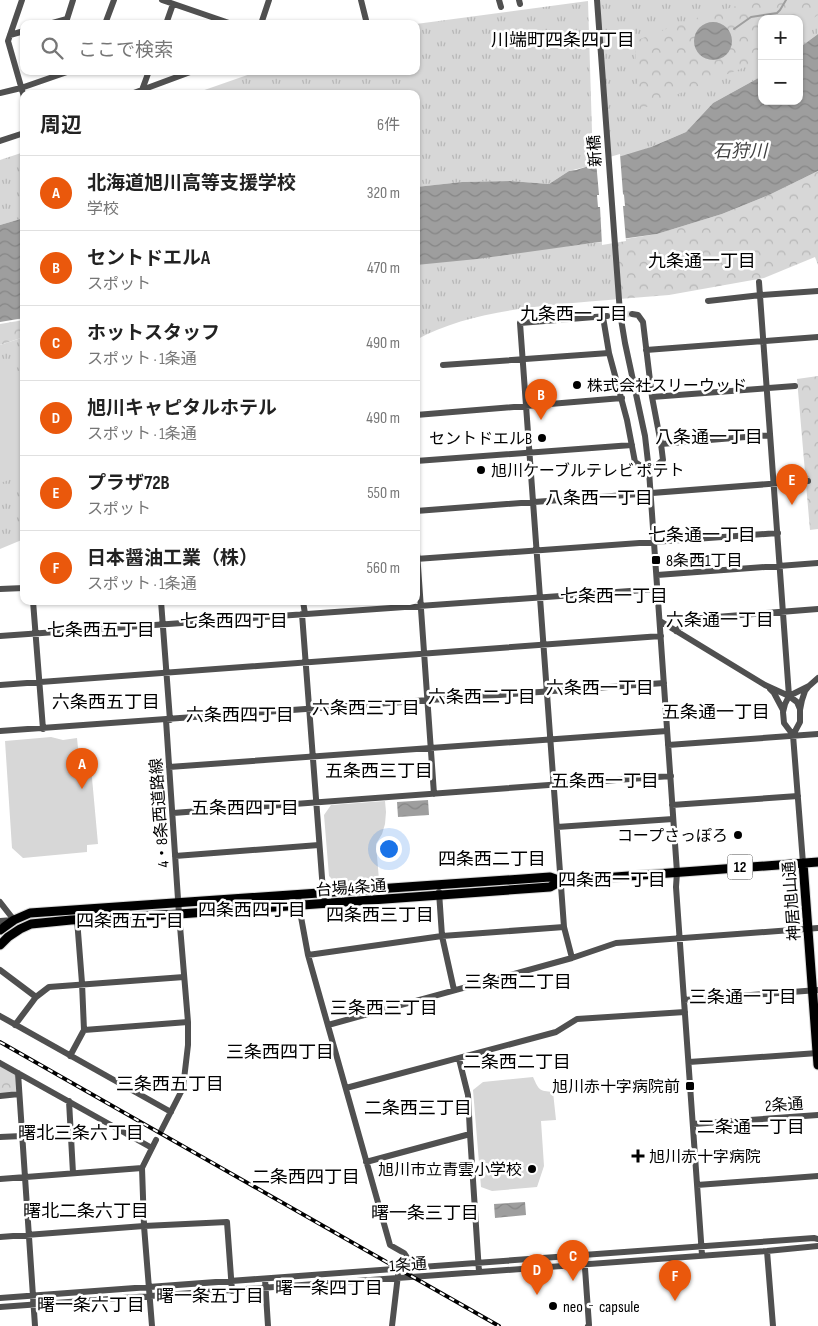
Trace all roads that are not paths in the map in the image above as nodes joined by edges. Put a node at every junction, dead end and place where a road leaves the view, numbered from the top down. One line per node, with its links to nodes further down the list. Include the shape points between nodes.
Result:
1 (22, 0): 16 (street)
2 (73, 0): 9 (street, via 67,19)
3 (114, 0): 10 (street)
4 (162, 0): 8 (street)
5 (269, 0): 13 (street)
6 (361, 0): 14 (street)
7 (597, 0): 47 (street, 新橋, via 620,313)
8 (173, 4): 11 (street); 12 (street)
9 (63, 20)
10 (106, 20)
11 (167, 20)
12 (220, 20)
13 (262, 20)
14 (366, 20)
15 (20, 32): 16 (street)
16 (10, 35): 20 (street, via 8,40)
17 (58, 75): 20 (street)
18 (148, 75): 21 (street)
19 (183, 75): 21 (street)
20 (21, 88): 22 (street)
21 (142, 90)
22 (0, 93)
23 (20, 134): 24 (street)
24 (0, 141)
25 (759, 282): 27 (street)
26 (818, 292): 27 (street)
27 (761, 295): 28 (street); 31 (street)
28 (708, 301)
29 (635, 315): 32 (street, via 643,322)
30 (818, 337): 31 (street)
31 (764, 341): 32 (street); 37 (street)
32 (646, 350): 38 (street)
33 (609, 353): 34 (street); 34 (street, via 605,316 520,323); 39 (street)
34 (523, 358): 35 (street); 40 (street)
35 (443, 365)
36 (795, 386): 37 (street)
37 (767, 389): 38 (street); 42 (street)
38 (652, 397): 43 (street)
39 (622, 398): 40 (street); 44 (street)
40 (526, 406): 41 (street); 45 (street)
41 (420, 416)
42 (770, 435): 43 (street); 49 (street)
43 (661, 444): 47 (street, via 662,460)
44 (632, 445): 45 (street); 47 (street, via 635,462)
45 (530, 453): 46 (street); 51 (street)
46 (420, 461)
47 (649, 471): 50 (street, 新橋)
48 (808, 481): 49 (street)
49 (774, 484): 50 (street); 53 (street)
50 (651, 493): 51 (street); 54 (street, 新橋)
51 (533, 502): 52 (street); 55 (street)
52 (420, 510)
53 (778, 533): 54 (street); 58 (street)
54 (654, 542): 55 (street); 59 (street, 新橋)
55 (537, 550): 56 (street); 64 (street)
56 (420, 559)
57 (818, 563): 58 (street)
58 (780, 566): 59 (street); 70 (street)
59 (657, 575): 62 (street, 新橋)
60 (20, 588): 61 (street)
61 (0, 589)
62 (658, 589): 64 (street); 72 (street, 新橋)
63 (420, 594): 68 (street)
64 (540, 597): 68 (street); 78 (street)
65 (33, 605): 75 (street)
66 (161, 605): 73 (street, 4・8条西道路線)
67 (304, 605): 71 (street)
68 (421, 606): 71 (street); 79 (street)
69 (818, 609): 70 (street)
70 (783, 612): 74 (street, via 690,619); 89 (street)
71 (303, 614): 73 (street); 80 (street)
72 (660, 621): 74 (street); 77 (street, 新橋)
73 (163, 624): 75 (street); 81 (street, 4・8条西道路線)
74 (676, 631): 86 (street)
75 (36, 634): 76 (street); 83 (street)
76 (0, 636)
77 (661, 636): 78 (street); 84 (street, 新橋)
78 (544, 645): 79 (street); 88 (street)
79 (424, 654): 80 (street); 90 (street)
80 (306, 662): 81 (street); 91 (street)
81 (166, 673): 83 (street); 94 (street, 4・8条西道路線)
82 (818, 678): 87 (street, 神居旭山通)
83 (39, 682): 85 (street); 95 (street)
84 (664, 683): 88 (street); 97 (street, 新橋)
85 (0, 685)
86 (765, 685): 89 (street); 93 (street, 神居旭山通, via 774,693)
87 (809, 686): 89 (street, 神居旭山通); 92 (street, 神居旭山通)
88 (547, 692): 90 (street); 100 (street)
89 (789, 696): 92 (street, via 798,702); 93 (street)
90 (428, 700): 91 (street); 102 (street)
91 (309, 709): 94 (street); 103 (street)
92 (800, 710): 99 (street, 神居旭山通, via 800,722)
93 (783, 712): 99 (street, 神居旭山通, via 784,723)
94 (168, 720): 95 (street); 104 (street, 4・8条西道路線)
95 (43, 728): 96 (street)
96 (0, 731)
97 (668, 731): 100 (street); 101 (street, 新橋)
98 (818, 734): 99 (street)
99 (794, 735): 101 (street); 108 (street, 神居旭山通)
100 (550, 740): 102 (street); 106 (street)
101 (668, 745): 105 (street, 新橋)
102 (431, 748): 103 (street); 107 (street)
103 (312, 756): 104 (street); 109 (street)
104 (170, 767): 111 (street, 4・8条西道路線)
105 (670, 776): 106 (street); 110 (street, 新橋)
106 (554, 785): 107 (street); 113 (street)
107 (434, 794): 109 (street)
108 (798, 796): 110 (street); 117 (street, 神居旭山通)
109 (315, 802): 111 (street); 114 (street)
110 (672, 805): 112 (street, 新橋)
111 (173, 813): 115 (street, 4・8条西道路線)
112 (673, 819): 113 (street); 118 (street, 新橋)
113 (557, 827): 119 (street)
114 (319, 845): 115 (street); 121 (street)
115 (176, 856): 125 (street, 4・8条西道路線)
116 (818, 862): 117 (highway, 台場4条通 / 12)
117 (803, 863): 118 (highway, 台場4条通 / 12); 133 (highway, 神居旭山通)
118 (677, 872): 119 (highway, 台場4条通 / 12); 137 (street, 新橋)
119 (561, 882): 120 (highway, 台場4条通 / 12, via 550,877); 123 (highway, 台場4条通 / 12, via 550,887); 132 (street)
120 (439, 884): 121 (highway, 台場4条通 / 12); 123 (street)
121 (323, 893): 122 (highway, 台場4条通 / 12); 126 (street)
122 (298, 895): 125 (highway, 台場4条通 / 12); 127 (street)
123 (439, 895): 126 (highway, 台場4条通 / 12); 136 (street)
124 (0, 902): 129 (street)
125 (179, 903): 128 (street, 4・8条西道路線); 129 (highway, 台場4条通 / 12, via 30,913)
126 (324, 904): 127 (highway, 台場4条通 / 12)
127 (299, 906): 128 (highway, 台場4条通 / 12); 139 (street)
128 (179, 914): 130 (highway, 台場4条通 / 12); 142 (street, 4・8条西道路線)
129 (14, 920): 130 (highway, 12); 131 (street); 135 (highway, 台場4条通 / 12); 138 (highway)
130 (74, 920): 138 (highway, 台場4条通 / 12, via 31,924); 143 (street)
131 (0, 921)
132 (564, 927): 136 (street); 140 (street)
133 (808, 928): 134 (street); 137 (street); 145 (highway, 神居旭山通)
134 (818, 928)
135 (0, 930)
136 (442, 936): 139 (street); 144 (street)
137 (679, 938): 140 (street, via 616,943); 147 (street, 新橋)
138 (1, 944)
139 (308, 955): 151 (street)
140 (572, 958): 144 (street)
141 (0, 970): 146 (street)
142 (184, 977): 143 (street); 150 (street, 4・8条西道路線)
143 (82, 984): 146 (street, via 49,987); 153 (street)
144 (454, 990): 151 (street)
145 (815, 990): 147 (street); 154 (highway, 神居旭山通)
146 (36, 997): 152 (street)
147 (684, 1000): 148 (street, 新橋)
148 (685, 1012): 156 (street, via 577,1019 556,1032); 157 (street, 新橋)
149 (0, 1016): 152 (street)
150 (188, 1022): 153 (street); 165 (street, 4・8条西道路線, via 183,1088)
151 (328, 1024): 161 (street)
152 (15, 1025): 155 (street)
153 (84, 1030): 155 (street)
154 (818, 1053): 157 (street); 159 (highway, 神居旭山通)
155 (70, 1056): 165 (street)
156 (459, 1059): 161 (street); 169 (street, via 468,1095)
157 (689, 1062): 167 (street, 新橋)
158 (0, 1063): 160 (street)
159 (818, 1065)
160 (18, 1073): 162 (street); 164 (street)
161 (346, 1088): 174 (street)
162 (19, 1094): 163 (street); 170 (street)
163 (0, 1096)
164 (69, 1101): 173 (street); 176 (street)
165 (171, 1112): 168 (street, 4・8条西道路線)
166 (818, 1115): 167 (street, 2条通)
167 (693, 1124): 180 (street, 新橋)
168 (161, 1131)
169 (470, 1134): 174 (street); 190 (street)
170 (22, 1136): 171 (street); 178 (street)
171 (0, 1137)
172 (156, 1140): 173 (street)
173 (152, 1148): 175 (street)
174 (366, 1162): 192 (street, via 390,1245 404,1253)
175 (142, 1168): 176 (street); 181 (street)
176 (73, 1173): 178 (street)
177 (818, 1176): 180 (street)
178 (25, 1178): 179 (street); 182 (street)
179 (0, 1179)
180 (697, 1185): 185 (street, 新橋)
181 (144, 1226): 182 (street); 198 (street, via 228,1222); 199 (street)
182 (29, 1235): 183 (street); 202 (street)
183 (0, 1237)
184 (818, 1239): 185 (street, 1条通)
185 (701, 1246): 188 (street, 1条通); 189 (street, 新橋)
186 (818, 1246): 187 (street, 1条通)
187 (767, 1251): 189 (street, 1条通); 212 (street)
188 (584, 1254): 190 (street, 1条通); 191 (street)
189 (702, 1255): 191 (street, 1条通)
190 (478, 1262): 192 (street, 1条通); 194 (street)
191 (585, 1264): 194 (street, 1条通); 211 (street)
192 (409, 1268): 193 (street, 1条通); 195 (street)
193 (398, 1269): 196 (street, 1条通); 197 (street)
194 (479, 1272): 195 (street, 1条通)
195 (410, 1277): 197 (street, 1条通)
196 (265, 1278): 198 (street, 1条通); 200 (street)
197 (397, 1278): 200 (street, 1条通); 210 (street)
198 (231, 1281): 199 (street, 1条通); 201 (street)
199 (150, 1287): 202 (street, 1条通); 203 (street)
200 (266, 1288): 201 (street, 1条通); 209 (street)
201 (232, 1291): 203 (street, 1条通)
202 (33, 1296): 204 (street, 1条通); 205 (street)
203 (150, 1297): 205 (street, 1条通); 208 (street)
204 (0, 1298)
205 (34, 1305): 206 (street, 1条通); 207 (street)
206 (0, 1307)
207 (35, 1326)
208 (152, 1326)
209 (268, 1326)
210 (392, 1326)
211 (588, 1326)
212 (773, 1326)

